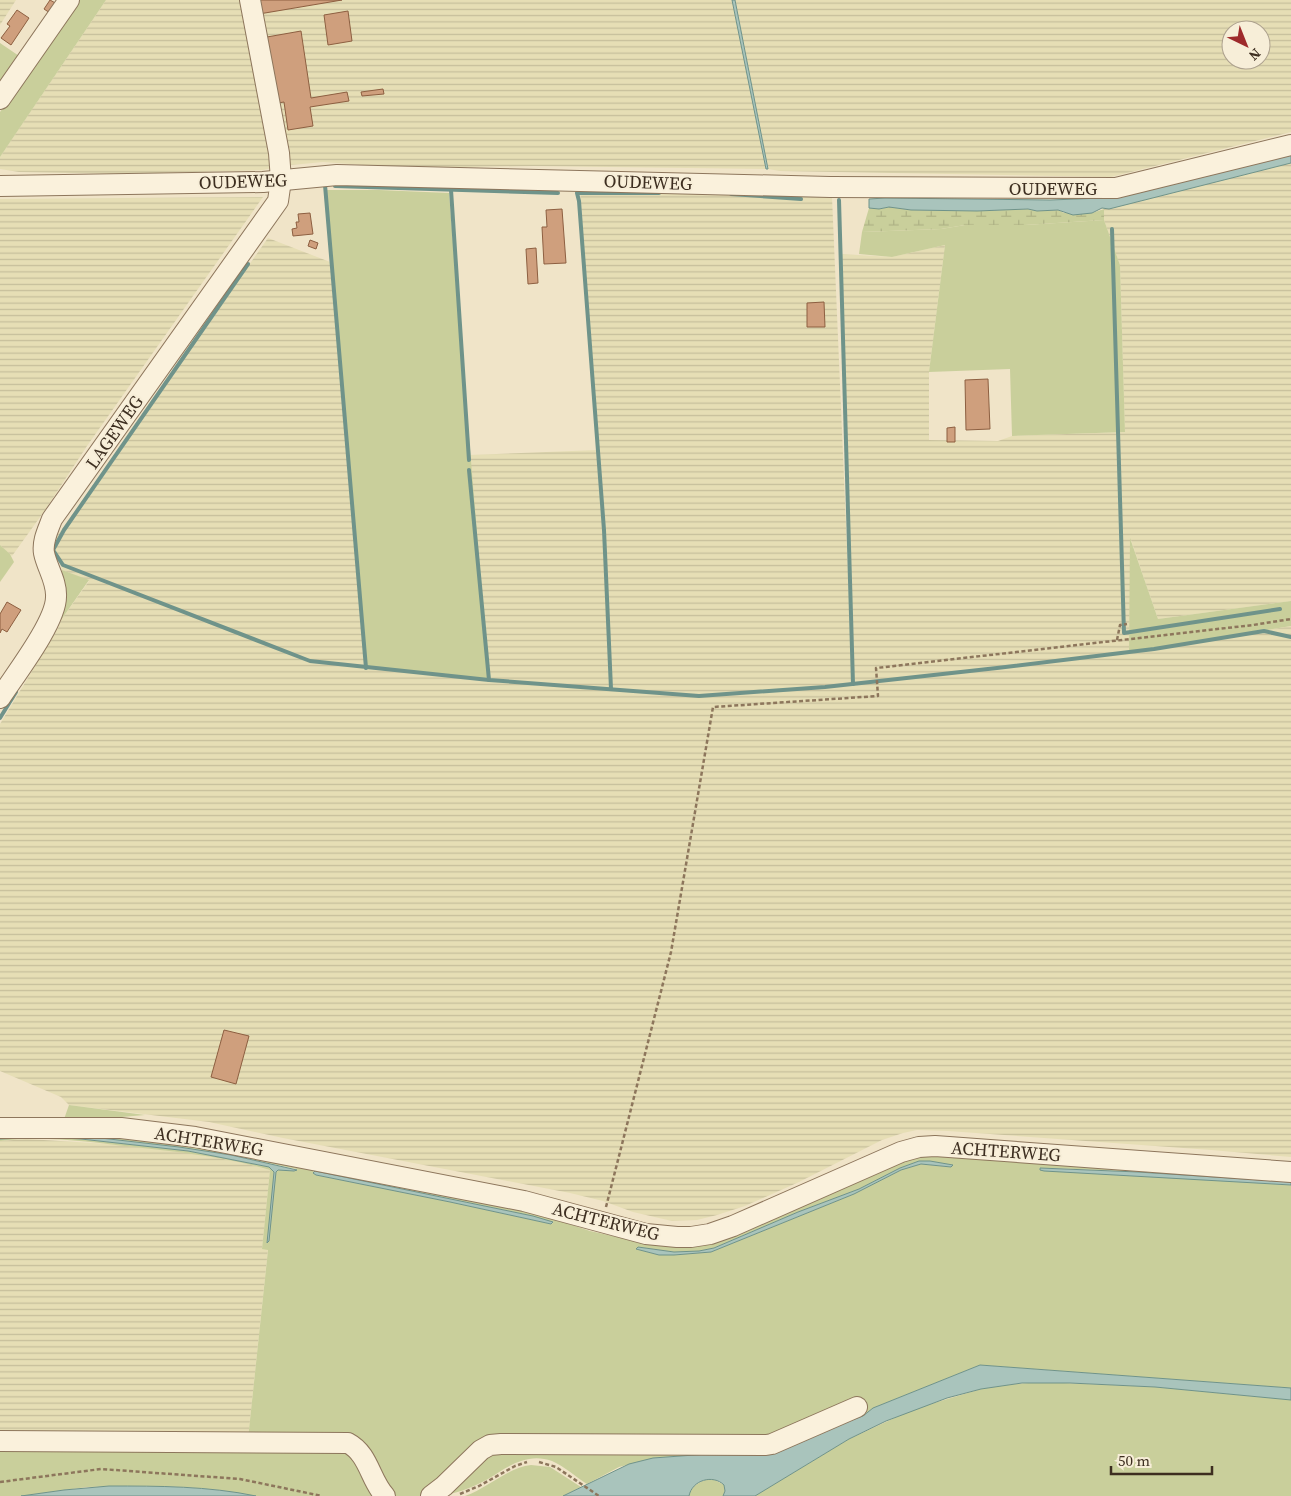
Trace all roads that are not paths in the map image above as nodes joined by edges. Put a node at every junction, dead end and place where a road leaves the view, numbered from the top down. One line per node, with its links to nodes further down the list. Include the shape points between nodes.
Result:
1 (69, 0): 3 (street)
2 (250, 0): 5 (street, LAGEWEG, via 279,153)
3 (0, 98)
4 (1291, 145): 5 (street, OUDEWEG, via 1116,188 830,187 337,175)
5 (281, 180): 6 (street, OUDEWEG); 7 (street, LAGEWEG, via 278,201 52,519 45,537 44,552 54,582 53,614)
6 (0, 186)
7 (0, 698)
8 (0, 1128): 9 (street, ACHTERWEG, via 121,1128 195,1137 476,1191 646,1234 676,1237 710,1234 733,1226 919,1147)
9 (1291, 1172)
10 (857, 1407): 13 (street, via 766,1445 490,1445)
11 (0, 1441): 12 (street, via 348,1443 360,1452)
12 (386, 1496)
13 (431, 1496)

